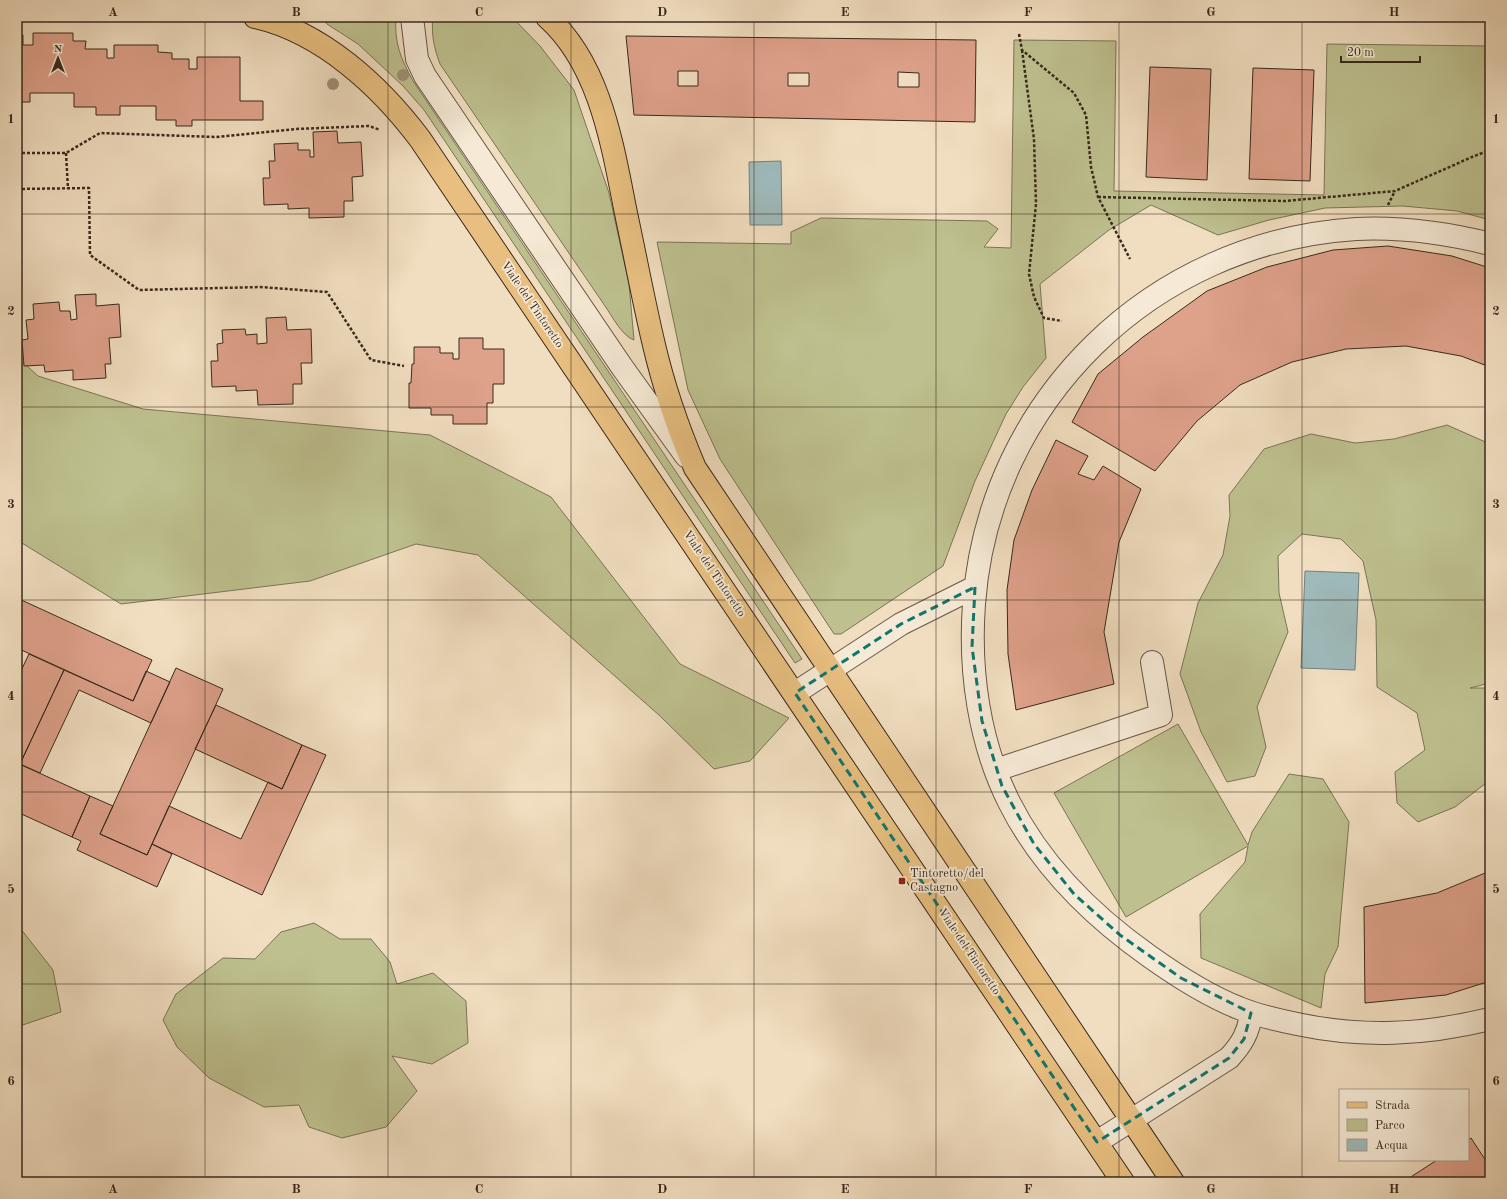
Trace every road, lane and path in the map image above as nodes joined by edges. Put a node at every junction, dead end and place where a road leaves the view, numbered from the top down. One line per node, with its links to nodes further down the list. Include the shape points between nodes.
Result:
1 (255, 17): 21 (main road, Viale del Tintoretto, via 295,30 318,43 360,75 410,125)
2 (412, 17): 17 (street, via 417,59 425,76 622,367)
3 (547, 17): 17 (main road, via 561,32 585,68 599,102 621,189 664,387)
4 (1019, 34): 5 (path)
5 (1022, 50): 12 (path, via 1074,93 1086,115 1091,167); 15 (path, via 1034,140 1036,204 1029,274 1034,297 1044,318)
6 (383, 131): 9 (path, via 369,126 296,129 216,137 100,133)
7 (1490, 150): 12 (path, via 1395,191 1285,202)
8 (17, 153): 9 (path)
9 (66, 154): 11 (path)
10 (17, 189): 11 (path)
11 (68, 189): 16 (path, via 89,188 90,255 139,290 260,287 327,292 371,360)
12 (1098, 197): 14 (path)
13 (1490, 244): 18 (street, via 1402,230 1357,229 1320,233 1283,240 1230,257 1185,278 1144,303 1085,354 1052,393 1029,426 995,499 984,537)
14 (1130, 259)
15 (1062, 321)
16 (404, 366)
17 (695, 468): 20 (main road)
18 (975, 587): 20 (street, via 901,624); 22 (street, via 972,621 975,678 982,721)
19 (1152, 662): 22 (street, via 1161,715)
20 (830, 670): 21 (street); 25 (main road)
21 (795, 693): 26 (main road, Viale del Tintoretto)
22 (996, 770): 23 (street, via 1009,802 1034,844 1084,905 1120,935 1181,978 1218,999)
23 (1251, 1013): 24 (street, via 1324,1029 1383,1034 1445,1028); 25 (street, via 1250,1025 1244,1039 1229,1058)
24 (1490, 1019)
25 (1131, 1120): 26 (street); 28 (main road)
26 (1097, 1142): 27 (main road, Viale del Tintoretto)
27 (1124, 1182)
28 (1173, 1182)

